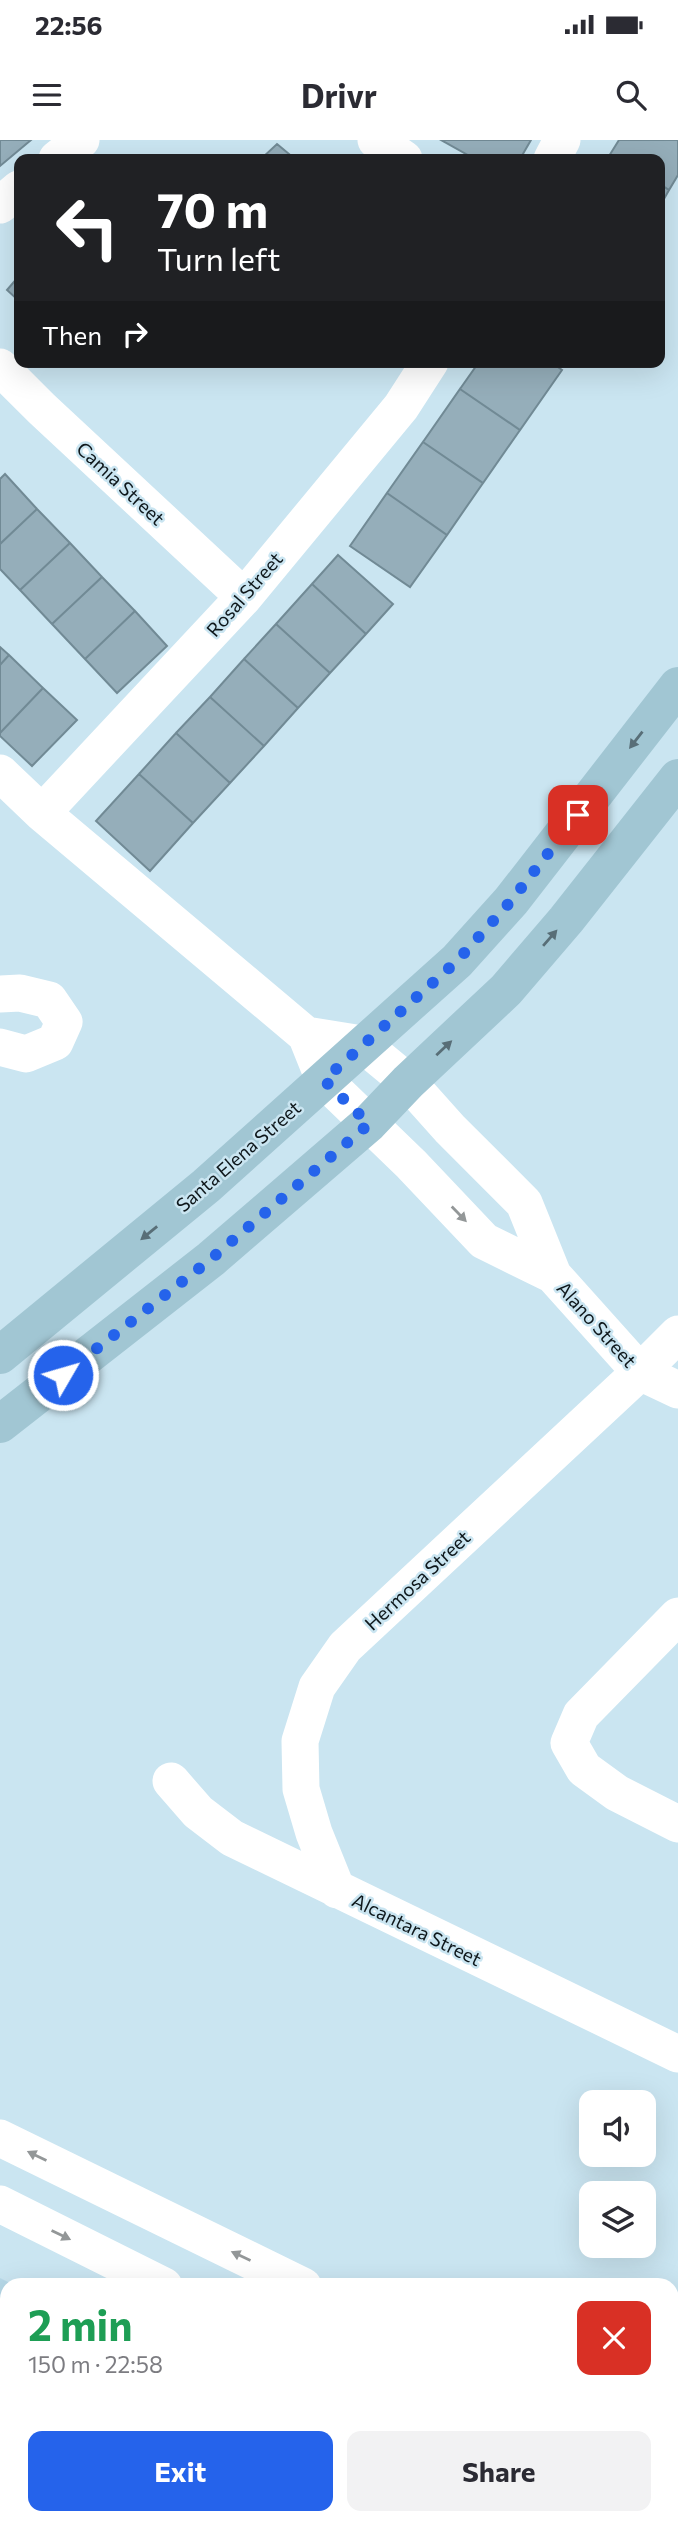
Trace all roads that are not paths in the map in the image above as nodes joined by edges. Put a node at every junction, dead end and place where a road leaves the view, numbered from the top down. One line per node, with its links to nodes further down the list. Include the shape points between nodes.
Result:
1 (81, 140): 3 (street)
2 (376, 140): 4 (street)
3 (63, 154)
4 (397, 154)
5 (14, 194): 6 (street)
6 (0, 205)
7 (0, 367): 9 (street, Camia Street)
8 (426, 368): 9 (street, Rosal Street, via 401,407)
9 (244, 597): 13 (street, Rosal Street)
10 (678, 686): 16 (street, Santa Elena Street, one-way to 16, via 511,901 457,961)
11 (0, 774): 13 (street)
12 (678, 778): 19 (street, one-way to 12, via 506,990)
13 (42, 813): 15 (street)
14 (0, 994): 17 (street, via 50,1000 64,1022 55,1042 26,1054)
15 (306, 1035): 16 (street); 18 (street)
16 (362, 1044): 18 (street, Santa Elena Street); 19 (street)
17 (0, 1047)
18 (324, 1080): 20 (street); 23 (street, Santa Elena Street, one-way to 23, via 206,1186)
19 (408, 1082): 20 (street); 21 (street, via 524,1203)
20 (369, 1124): 21 (street, one-way to 21, via 484,1241); 26 (street, via 211,1259)
21 (553, 1275): 24 (street, Alano Street)
22 (678, 1334): 24 (street, Hermosa Street)
23 (0, 1355)
24 (640, 1372): 25 (street, Alano Street); 30 (street, Hermosa Street, via 345,1647 317,1687 300,1741 301,1789)
25 (678, 1390)
26 (0, 1424)
27 (678, 1616): 29 (street, via 581,1716 569,1743 584,1769 617,1793)
28 (172, 1782): 30 (street, Alcantara Street, via 198,1812 232,1838)
29 (678, 1824)
30 (337, 1890): 31 (street, Alcantara Street)
31 (678, 2054)
32 (0, 2138): 35 (street, one-way to 32)
33 (0, 2204): 34 (street, one-way to 34)
34 (148, 2278)
35 (287, 2278)

